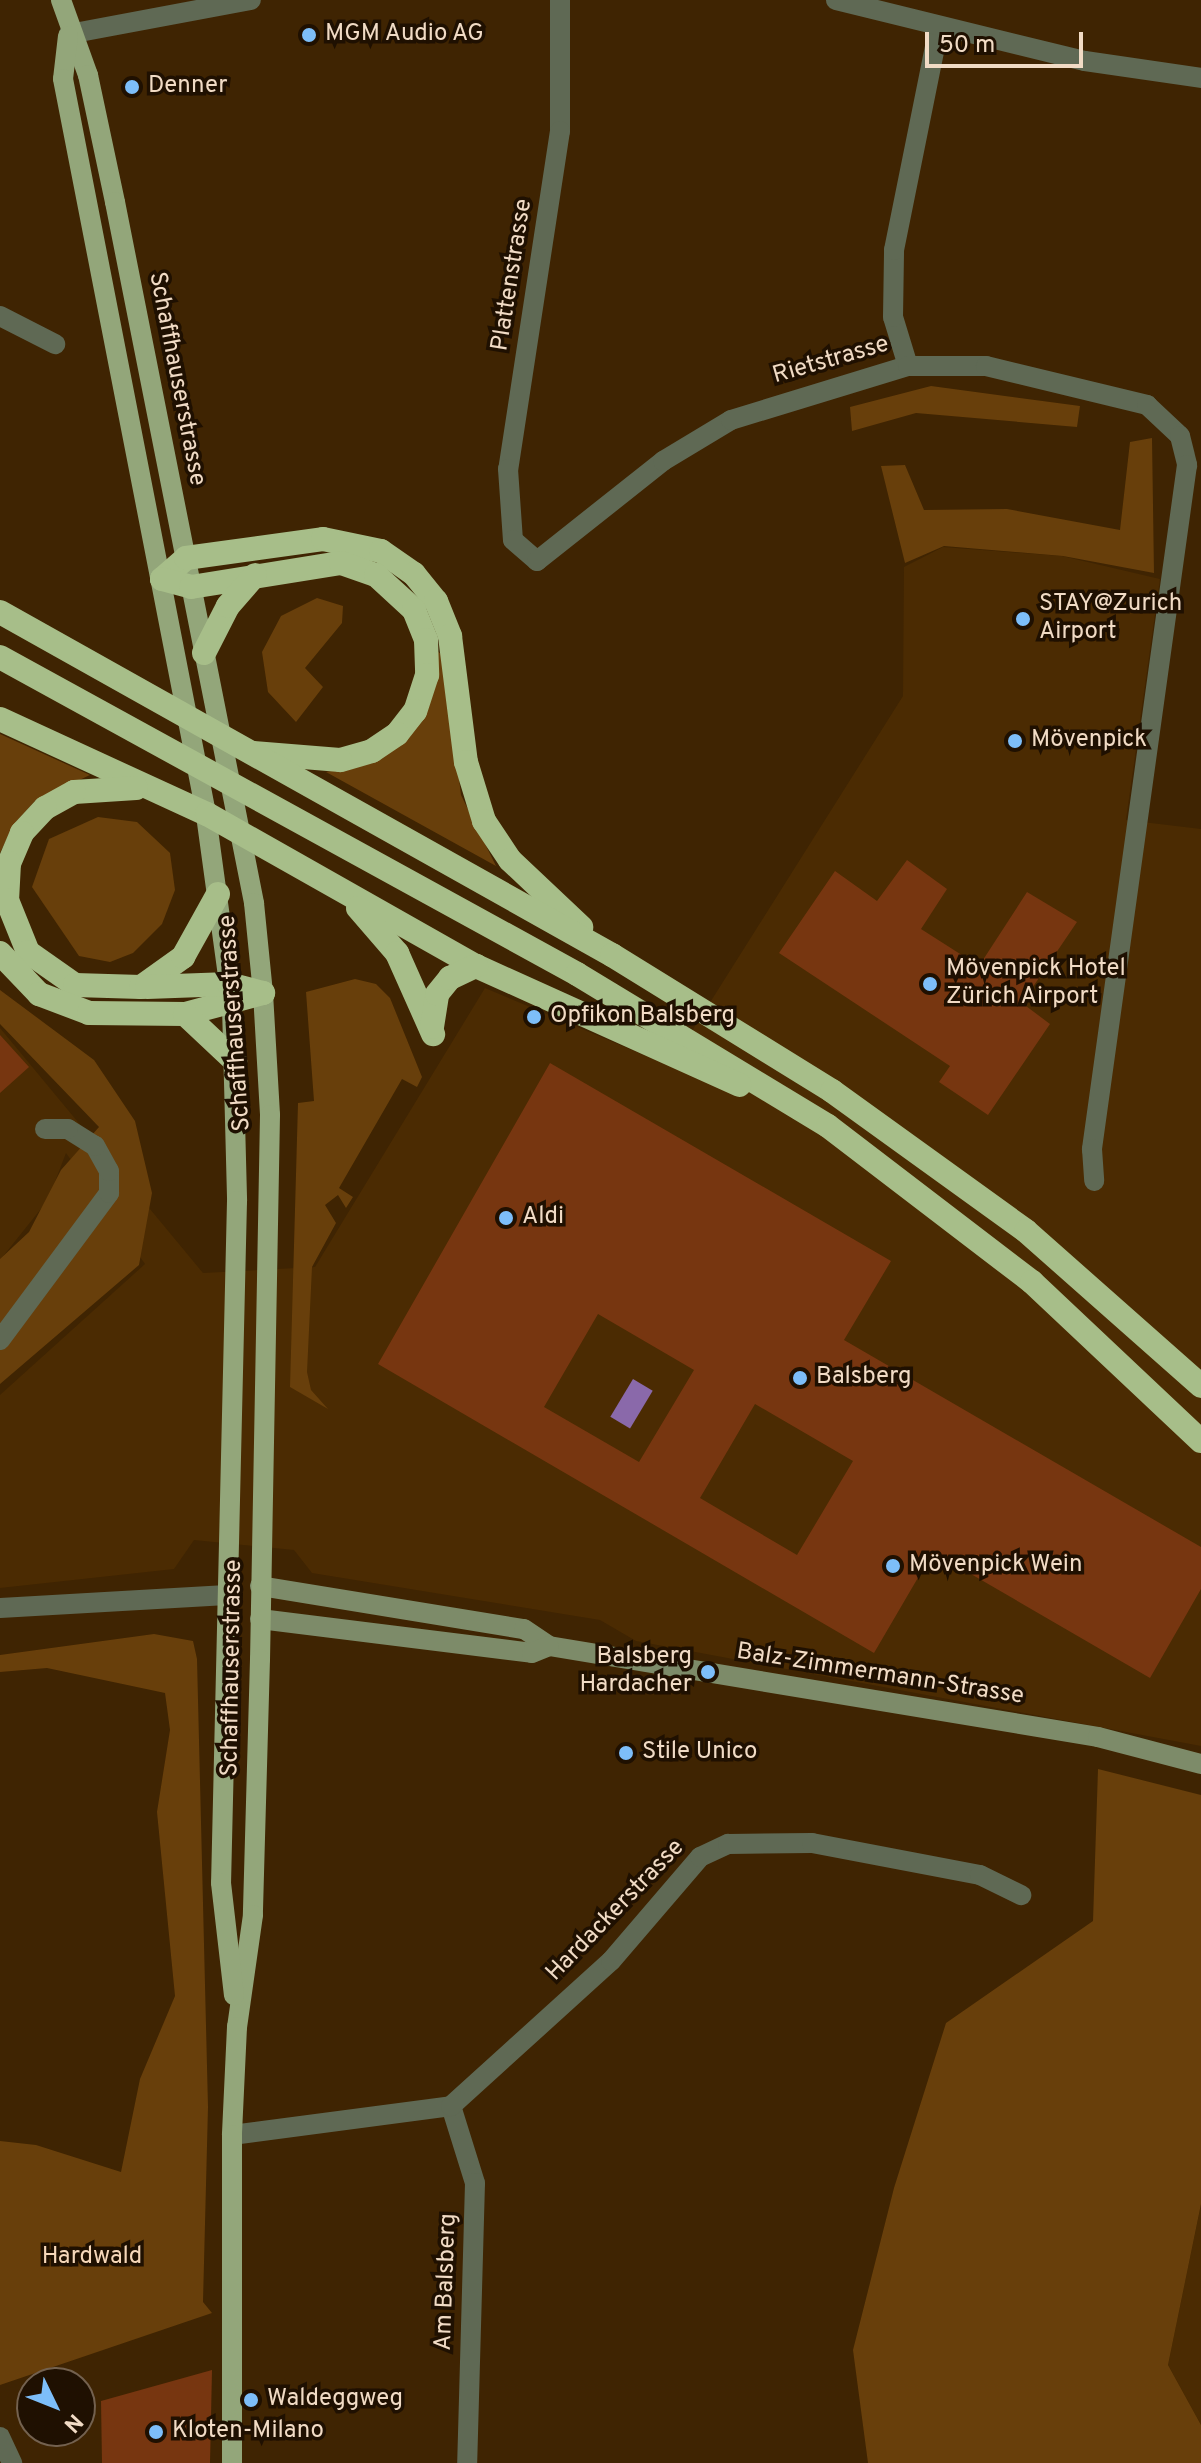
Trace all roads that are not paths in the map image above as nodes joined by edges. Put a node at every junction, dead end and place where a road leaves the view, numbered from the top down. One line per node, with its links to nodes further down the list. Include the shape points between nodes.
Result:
1 (61, 0): 6 (main road, Schaffhauserstrasse)
2 (251, 0): 6 (street)
3 (560, 0): 11 (street, Plattenstrasse, via 560,131 508,469 508,523)
4 (836, 0): 5 (street)
5 (939, 27): 7 (street, via 1085,61); 10 (street, Rietstrasse, via 894,250 893,317)
6 (69, 34): 12 (main road, Schaffhauserstrasse, via 88,75); 14 (main road, Schaffhauserstrasse, via 63,79)
7 (1201, 78)
8 (0, 316): 9 (street)
9 (55, 344)
10 (908, 366): 11 (street, Rietstrasse, via 731,420 663,461 549,557 537,561); 34 (street, via 986,366 1147,405 1180,436 1187,465 1092,1149)
11 (521, 553)
12 (186, 558): 14 (highway); 15 (main road, Schaffhauserstrasse); 25 (highway, via 343,540 381,551 414,574 436,601 450,636 466,762 484,821 525,876)
13 (255, 575): 15 (highway); 17 (highway, via 228,606); 20 (highway, via 328,563 376,575 414,610 428,661 415,711 372,751 328,760)
14 (162, 579): 15 (highway); 23 (main road, Schaffhauserstrasse)
15 (191, 587): 17 (main road, Schaffhauserstrasse)
16 (0, 612): 20 (highway)
17 (205, 656): 28 (main road, Schaffhauserstrasse, via 254,903)
18 (0, 657): 32 (highway, via 552,960)
19 (0, 719): 21 (highway)
20 (245, 753): 25 (highway)
21 (152, 790): 22 (highway); 27 (highway, via 101,787 55,802 22,833 7,874 12,923 38,962 86,988)
22 (333, 884): 26 (highway); 26 (highway, via 397,953 433,1034 437,994 450,978)
23 (217, 888): 27 (highway, via 183,957); 29 (main road, Schaffhauserstrasse)
24 (0, 953): 30 (highway, via 28,985 68,1007 108,1014)
25 (612, 955): 36 (highway, via 832,1091 958,1178 1070,1267)
26 (476, 966): 32 (highway)
27 (141, 987): 29 (highway)
28 (263, 993): 29 (highway); 38 (main road, Schaffhauserstrasse, via 270,1115)
29 (231, 995): 30 (highway); 31 (main road, Schaffhauserstrasse)
30 (185, 1014): 31 (highway)
31 (235, 1061): 39 (main road, Schaffhauserstrasse)
32 (828, 1126): 37 (highway, via 1032,1282)
33 (45, 1129): 35 (street, via 68,1129 95,1146 109,1171 109,1193)
34 (1094, 1181)
35 (0, 1340)
36 (1201, 1386)
37 (1201, 1441)
38 (260, 1586): 39 (main road); 41 (main road, Schaffhauserstrasse); 42 (main road, Balz-Zimmermann-Strasse, via 524,1629)
39 (227, 1595): 40 (street); 41 (main road); 45 (main road, Schaffhauserstrasse, via 221,1883)
40 (0, 1608)
41 (260, 1619): 42 (main road, Balz-Zimmermann-Strasse, via 532,1653); 45 (main road, Schaffhauserstrasse, via 253,1915)
42 (549, 1646): 43 (main road, Balz-Zimmermann-Strasse, via 1098,1737)
43 (1201, 1764)
44 (1021, 1895): 46 (street, Hardackerstrasse, via 980,1875 812,1843 728,1844 700,1857 611,1961)
45 (237, 2027): 47 (main road, Schaffhauserstrasse)
46 (451, 2106): 47 (street); 51 (street, Am Balsberg, via 470,2160 476,2209)
47 (232, 2135): 50 (main road, Schaffhauserstrasse)
48 (0, 2437): 49 (street)
49 (12, 2463)
50 (232, 2463)
51 (467, 2463)

